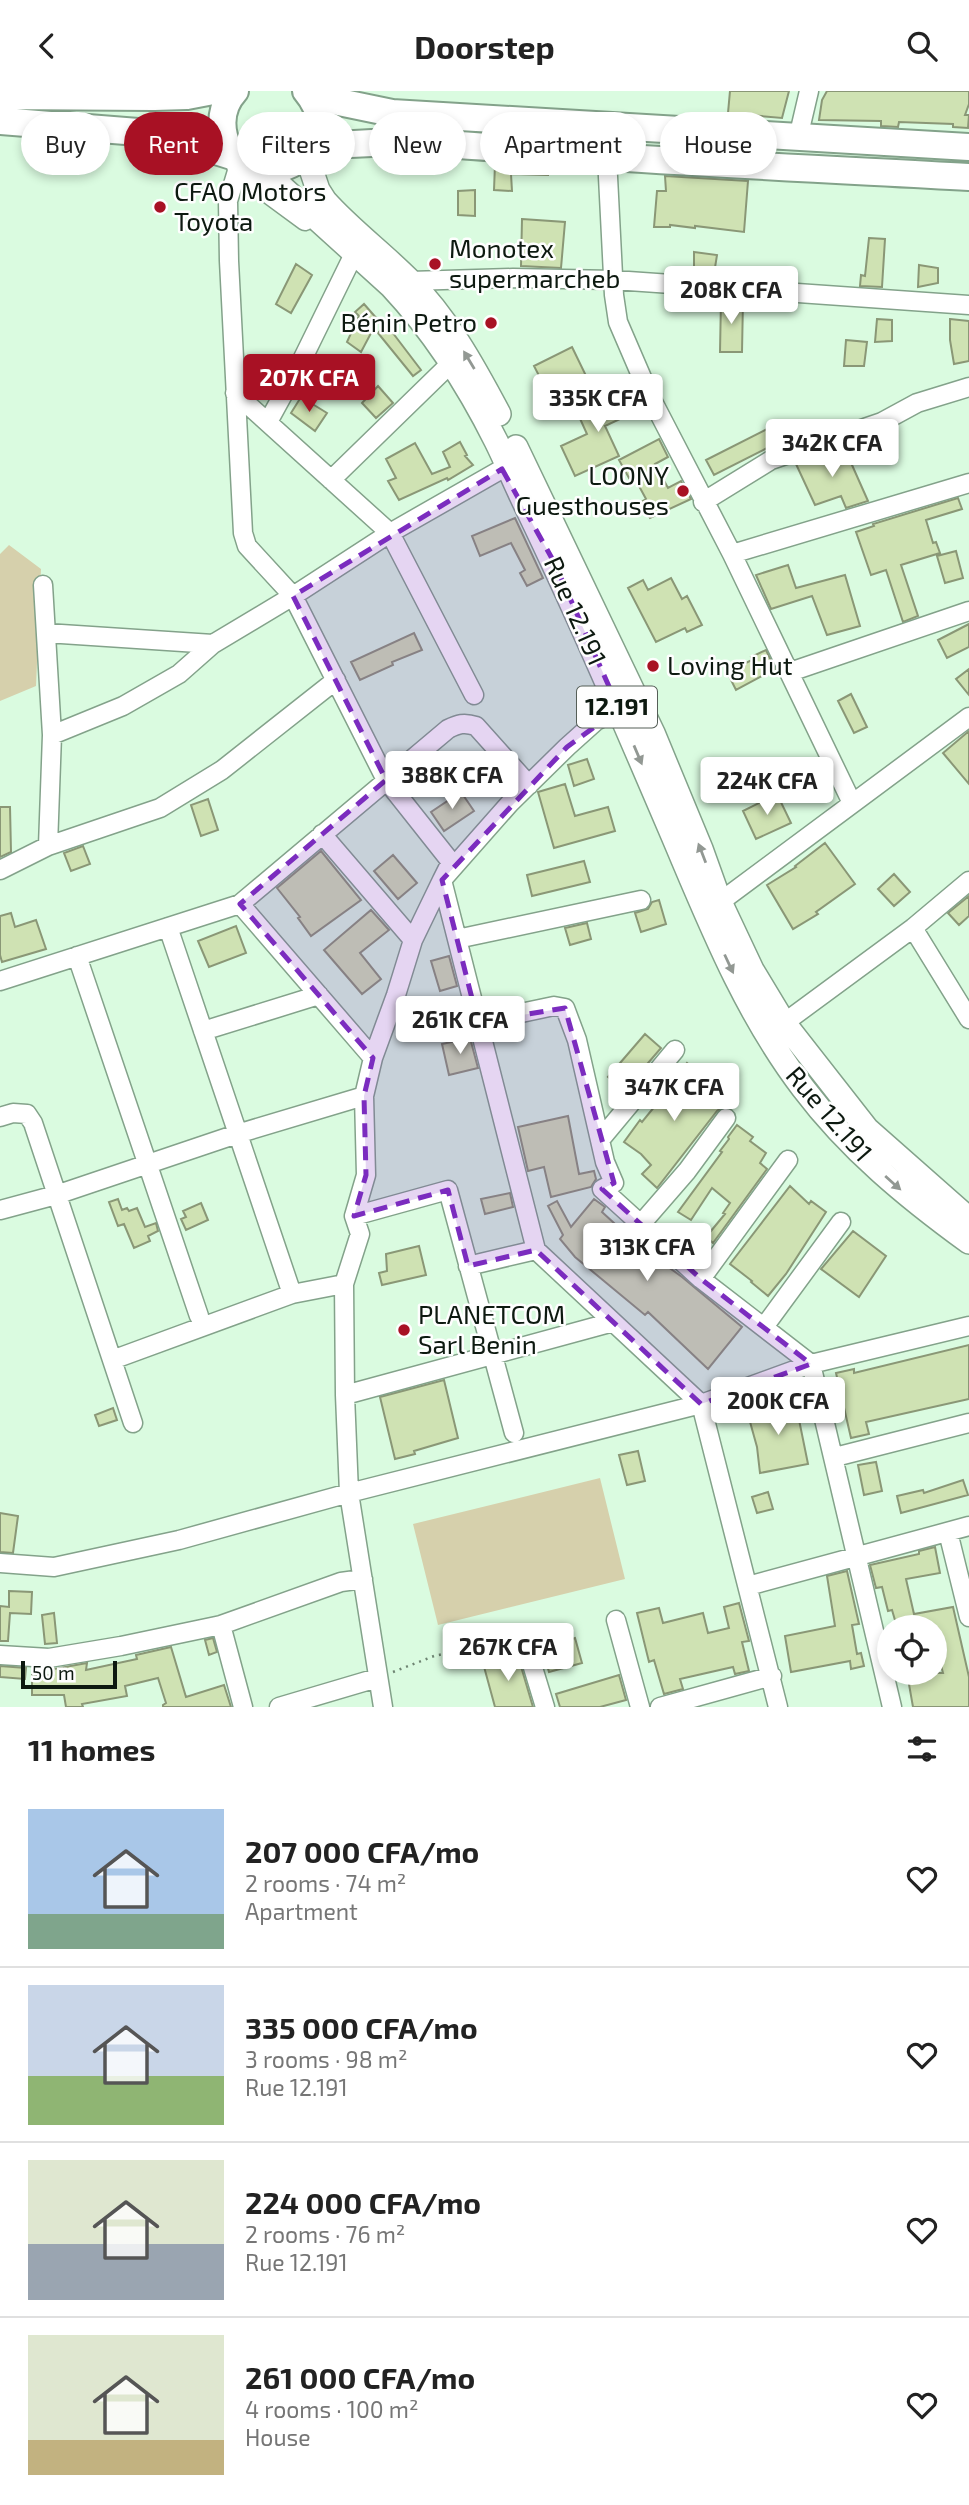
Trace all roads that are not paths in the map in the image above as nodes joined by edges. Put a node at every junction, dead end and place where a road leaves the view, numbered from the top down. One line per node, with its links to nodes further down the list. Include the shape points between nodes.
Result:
1 (213, 91): 5 (highway, via 154,97)
2 (234, 91): 16 (highway, via 224,109 222,126 225,143)
3 (808, 91): 12 (street)
4 (308, 93): 6 (highway); 12 (highway, via 391,113)
5 (0, 96)
6 (316, 112)
7 (0, 121): 8 (highway)
8 (21, 123)
9 (0, 130): 10 (street)
10 (21, 130)
11 (110, 130): 18 (highway, via 174,138)
12 (798, 138): 14 (highway)
13 (355, 143): 15 (highway)
14 (969, 147)
15 (480, 148)
16 (237, 157)
17 (646, 159): 24 (highway)
18 (237, 163)
19 (241, 175): 31 (street, via 228,201)
20 (255, 175): 25 (street)
21 (256, 175): 37 (main road, Rue 12.191 / 12.191, via 391,286 419,317 478,407)
22 (314, 175): 27 (main road, Rue 12.191, via 325,201)
23 (608, 175): 26 (street)
24 (969, 177)
25 (351, 260): 29 (street, via 403,310); 32 (street)
26 (614, 280): 27 (street); 28 (street); 36 (street, via 618,321 631,356)
27 (410, 281): 60 (main road, Rue 12.191, one-way to 27, via 653,733 511,437 455,336)
28 (969, 306)
29 (446, 368): 33 (street); 34 (street)
30 (969, 387): 36 (street, via 771,460)
31 (235, 393): 32 (street); 41 (street, via 243,533 247,546)
32 (268, 422): 34 (street)
33 (502, 469): 37 (street); 38 (street)
34 (331, 480): 38 (street)
35 (969, 483): 39 (street)
36 (703, 502): 39 (street)
37 (525, 504): 48 (main road, Rue 12.191 / 12.191)
38 (390, 533): 41 (street); 47 (street)
39 (732, 554): 45 (street)
40 (43, 585): 43 (street)
41 (293, 596): 44 (street); 46 (street)
42 (969, 611): 45 (street)
43 (46, 633): 44 (street); 50 (street)
44 (213, 644): 50 (street, via 179,674 123,706)
45 (789, 672): 53 (street)
46 (335, 680): 51 (street); 55 (street, via 183,796 142,816)
47 (474, 695)
48 (619, 709): 52 (street, via 596,722); 88 (main road, Rue 12.191 / 12.191, one-way to 88, via 733,974 783,1061 832,1124 895,1187)
49 (969, 717): 53 (street)
50 (52, 735): 55 (street)
51 (386, 780): 52 (street, via 447,729 466,723 476,726); 54 (street); 57 (street, via 451,862)
52 (529, 785): 57 (street)
53 (852, 803): 60 (street)
54 (323, 834): 61 (street); 65 (street)
55 (48, 846): 56 (street)
56 (0, 870)
57 (442, 880): 64 (street); 65 (street)
58 (969, 881): 63 (street)
59 (641, 900): 64 (street)
60 (720, 902): 71 (main road, Rue 12.191)
61 (240, 904): 62 (street); 68 (street)
62 (168, 927): 66 (street); 72 (street)
63 (913, 928): 69 (street); 71 (street)
64 (457, 939): 70 (street)
65 (412, 940): 74 (street)
66 (77, 956): 67 (street); 81 (street)
67 (0, 981)
68 (319, 995): 72 (street); 74 (street)
69 (969, 1019)
70 (478, 1021): 79 (street, via 565,1007); 89 (street)
71 (783, 1023): 85 (main road, Rue 12.191, via 867,1129)
72 (203, 1031): 78 (street)
73 (674, 1050): 79 (street)
74 (373, 1058): 75 (street)
75 (365, 1096): 78 (street); 84 (street, via 366,1175)
76 (0, 1117): 82 (street, via 27,1114)
77 (726, 1118): 87 (street)
78 (237, 1134): 81 (street); 93 (street)
79 (600, 1140): 87 (street, via 614,1183 602,1189)
80 (788, 1160): 91 (street)
81 (147, 1165): 82 (street); 94 (street)
82 (56, 1195): 83 (street); 99 (street)
83 (0, 1210)
84 (354, 1216): 90 (street, via 448,1190); 92 (street, via 360,1234)
85 (969, 1219)
86 (841, 1221): 97 (street)
87 (641, 1224): 91 (street)
88 (969, 1242)
89 (536, 1250): 90 (street); 95 (street)
90 (468, 1266): 98 (street)
91 (701, 1279): 97 (street)
92 (344, 1284): 93 (street); 101 (street)
93 (292, 1294): 99 (street)
94 (199, 1316)
95 (613, 1322): 98 (street); 102 (street)
96 (969, 1325): 100 (street)
97 (764, 1327): 100 (street)
98 (493, 1355): 101 (street); 105 (street)
99 (112, 1360): 103 (street)
100 (811, 1364): 102 (street); 106 (street)
101 (345, 1395): 107 (street)
102 (701, 1404): 107 (street); 113 (street)
103 (133, 1423)
104 (969, 1423): 106 (street)
105 (514, 1433)
106 (835, 1457): 110 (street)
107 (349, 1493): 111 (street, via 179,1541 54,1567); 112 (street)
108 (969, 1526): 109 (street)
109 (948, 1532): 110 (street); 114 (street)
110 (855, 1557): 113 (street); 128 (street)
111 (0, 1563)
112 (363, 1579): 116 (street, via 341,1582); 120 (street)
113 (748, 1585): 119 (street)
114 (969, 1617)
115 (616, 1620): 125 (street)
116 (221, 1625): 118 (street, via 49,1658); 121 (street)
117 (524, 1638): 124 (street)
118 (0, 1655)
119 (772, 1676): 126 (street); 127 (street)
120 (377, 1678): 122 (street); 123 (street)
121 (243, 1707)
122 (279, 1707)
123 (383, 1707)
124 (545, 1707)
125 (640, 1707)
126 (660, 1707)
127 (778, 1707)
128 (892, 1707)

